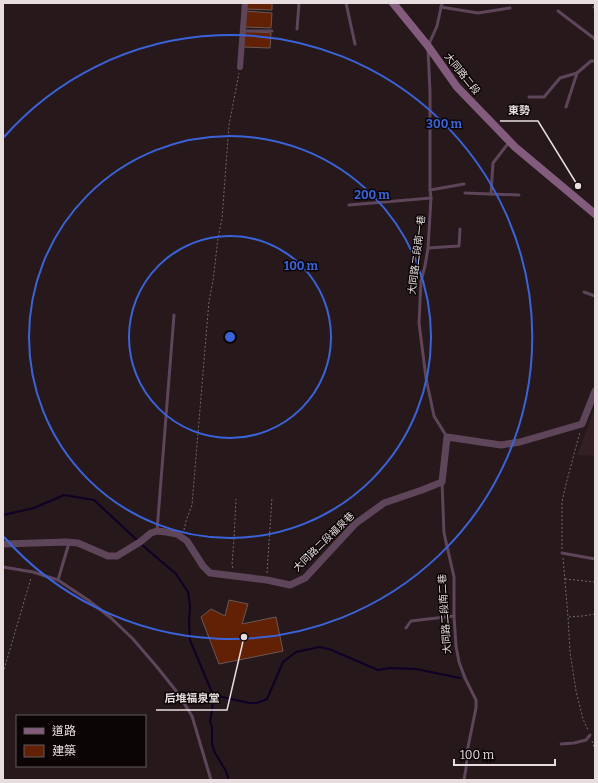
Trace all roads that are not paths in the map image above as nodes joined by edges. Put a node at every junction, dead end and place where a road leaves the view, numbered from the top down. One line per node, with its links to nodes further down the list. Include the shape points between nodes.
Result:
1 (245, 3): 10 (street)
2 (299, 3): 9 (lane)
3 (346, 3): 13 (lane)
4 (393, 3): 14 (main road, 大同路二段)
5 (442, 3): 6 (lane)
6 (441, 7): 7 (lane, via 478,13); 14 (lane)
7 (510, 8)
8 (558, 12): 12 (lane)
9 (297, 29)
10 (243, 31): 11 (lane); 16 (street)
11 (272, 31)
12 (595, 39)
13 (355, 44)
14 (428, 46): 20 (main road, 大同路二段, via 457,87); 22 (lane, 大同路二段南一巷)
15 (595, 61): 17 (lane, via 591,61)
16 (240, 67)
17 (577, 73): 18 (lane, via 560,78 544,97); 19 (lane)
18 (529, 97)
19 (566, 107)
20 (510, 141): 24 (lane, via 493,163); 28 (main road, 大同路二段)
21 (464, 184): 22 (lane)
22 (430, 190): 26 (lane, 大同路二段南一巷)
23 (466, 193): 24 (lane)
24 (491, 194): 25 (lane)
25 (519, 195)
26 (431, 198): 27 (lane); 30 (lane, 大同路二段南一巷)
27 (349, 205)
28 (595, 214)
29 (460, 229): 30 (lane, via 459,246)
30 (428, 248): 35 (lane, 大同路二段南一巷, via 420,281 419,323 434,416)
31 (584, 292): 32 (lane)
32 (595, 296)
33 (174, 315): 37 (lane)
34 (595, 391): 35 (street, via 582,424 501,445)
35 (447, 437): 36 (street, 大同路二段南二巷)
36 (442, 482): 37 (street, 大同路二段福泉巷, via 384,503 355,524 305,578 290,585 210,573 187,541 177,534); 44 (lane, 大同路二段南二巷, via 444,533 454,577)
37 (157, 531): 38 (street, via 117,556 108,556 78,543)
38 (69, 543): 39 (street); 43 (lane)
39 (3, 544)
40 (562, 553): 41 (lane)
41 (595, 559)
42 (3, 567): 43 (lane, via 33,572)
43 (58, 580): 48 (lane, via 111,618 158,667 192,716)
44 (454, 616): 45 (lane, via 411,621); 49 (lane, 大同路二段南二巷, via 460,662 476,700)
45 (406, 628)
46 (590, 735): 47 (lane, via 586,740)
47 (561, 744)
48 (211, 780)
49 (464, 780)

